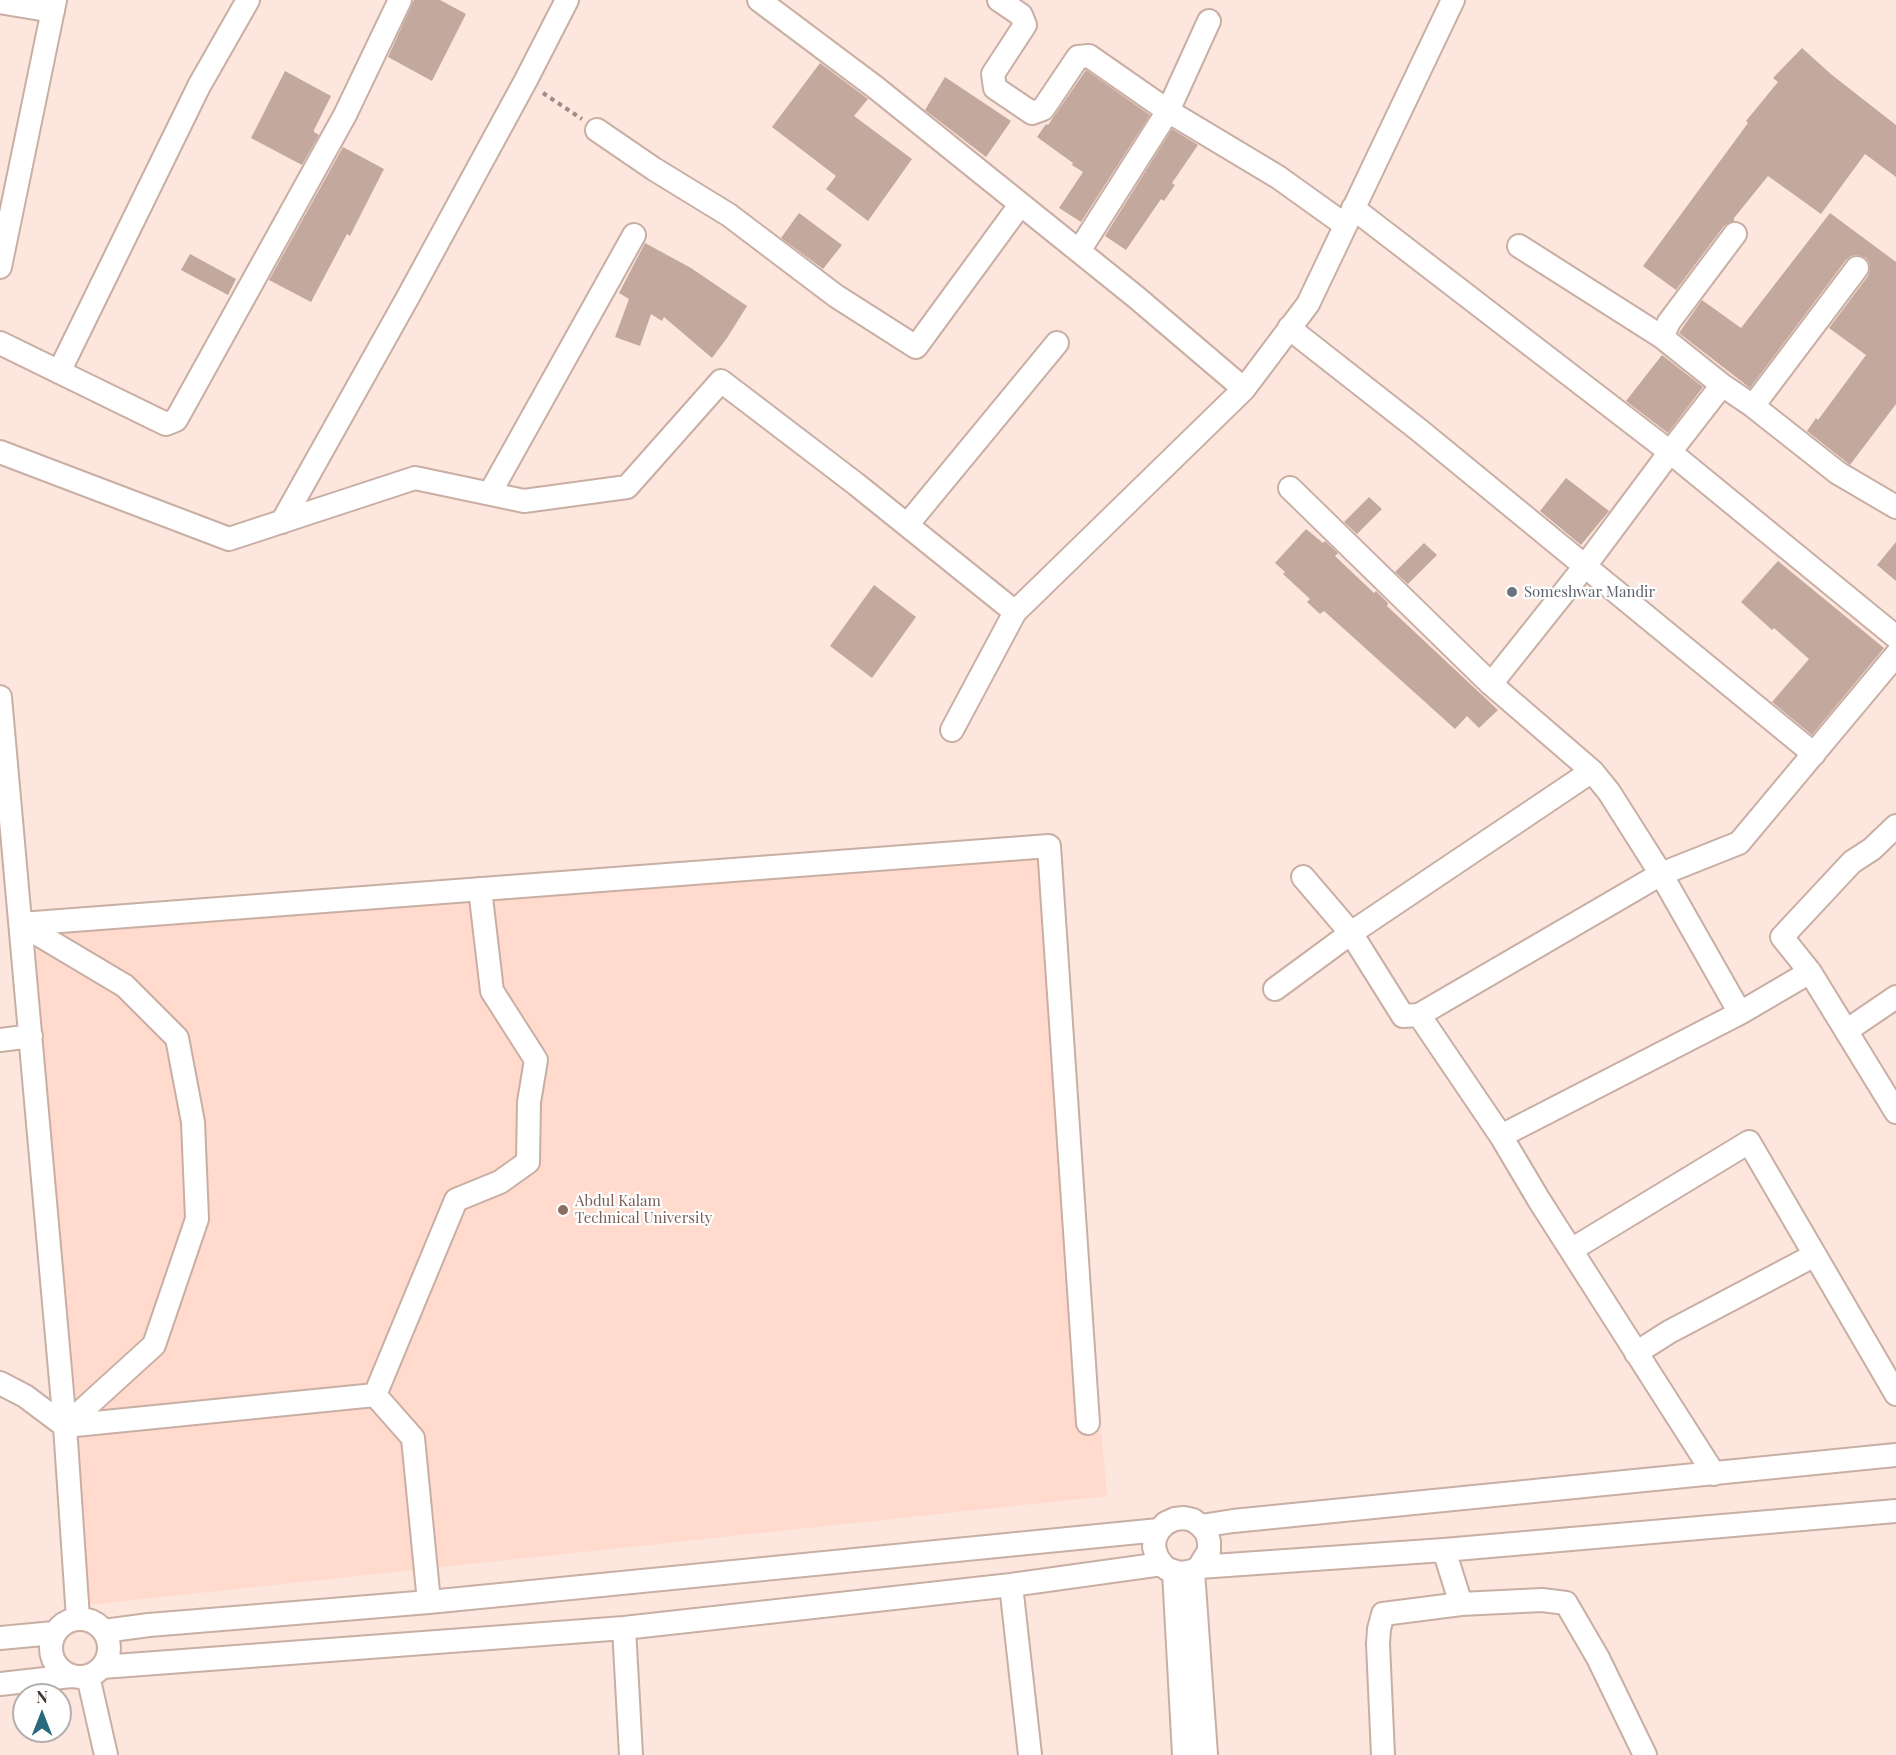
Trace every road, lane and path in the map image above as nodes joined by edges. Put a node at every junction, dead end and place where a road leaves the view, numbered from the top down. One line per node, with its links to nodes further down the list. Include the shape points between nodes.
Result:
1 (248, 0): 25 (street, via 199,86)
2 (399, 0): 25 (street, via 345,115 177,420 166,424)
3 (567, 0): 10 (street)
4 (759, 0): 13 (street, via 875,87)
5 (999, 0): 11 (street, via 1022,15 1025,25 993,74 995,88 1032,113 1043,109 1078,57 1089,56)
6 (1453, 0): 14 (street)
7 (0, 2): 8 (street)
8 (54, 6): 19 (street)
9 (1209, 21): 11 (street)
10 (526, 80): 12 (path); 34 (street)
11 (1168, 111): 14 (street); 18 (street)
12 (597, 130): 13 (street, via 729,214 836,296 916,348)
13 (1020, 205): 18 (street)
14 (1349, 217): 21 (street, via 1308,304); 30 (street)
15 (1736, 234): 22 (street, via 1669,322)
16 (634, 235): 32 (street)
17 (1519, 246): 22 (street)
18 (1079, 251): 27 (street)
19 (0, 267)
20 (1857, 268): 28 (street)
21 (1289, 328): 27 (street); 36 (street)
22 (1662, 337): 26 (street)
23 (0, 342): 25 (street)
24 (1057, 343): 35 (street)
25 (59, 372)
26 (1722, 385): 28 (street); 30 (street)
27 (1244, 389): 37 (street)
28 (1753, 406): 33 (street, via 1838,473)
29 (0, 452): 34 (street, via 229,539)
30 (1670, 453): 36 (street); 38 (street)
31 (1290, 488): 40 (street)
32 (490, 493): 34 (street, via 415,478); 35 (street, via 524,501 627,487 721,381)
33 (1896, 507)
34 (282, 522)
35 (907, 525): 37 (street)
36 (1585, 566): 40 (street); 43 (street)
37 (1015, 612): 42 (street)
38 (1896, 637)
39 (1896, 656): 43 (street)
40 (1491, 684): 44 (street)
41 (0, 697): 45 (street)
42 (952, 730)
43 (1814, 754): 47 (street, via 1739,843)
44 (1592, 771): 47 (street); 51 (street)
45 (5, 808): 50 (street)
46 (1896, 826): 52 (street, via 1852,862 1782,937)
47 (1661, 874): 55 (street); 56 (street)
48 (1303, 877): 51 (street)
49 (480, 889): 50 (street); 67 (street, via 492,991 536,1060 529,1102 528,1162 500,1182 456,1200); 68 (street, via 1049,846)
50 (21, 924): 58 (street); 69 (street, via 124,986 177,1038 193,1122 197,1220 154,1345)
51 (1351, 933): 53 (street); 56 (street, via 1403,1016)
52 (1810, 972): 55 (street); 57 (street)
53 (1275, 989)
54 (1896, 997): 57 (street)
55 (1740, 1013): 61 (street)
56 (1419, 1015): 61 (street)
57 (1846, 1031): 60 (street)
58 (31, 1036): 59 (street); 69 (street)
59 (0, 1040)
60 (1896, 1112)
61 (1501, 1136): 62 (street)
62 (1571, 1250): 63 (street, via 1749,1142); 64 (street)
63 (1815, 1255): 64 (street); 66 (street)
64 (1636, 1353): 71 (street)
65 (0, 1383): 69 (street)
66 (1896, 1394)
67 (375, 1395): 69 (street); 78 (street, via 413,1438)
68 (1088, 1423)
69 (65, 1426): 80 (street)
70 (1896, 1455): 71 (street)
71 (1714, 1474): 73 (street)
72 (1896, 1511): 75 (street)
73 (1201, 1526): 74 (street, via 1184,1518 1174,1519); 76 (street, via 1207,1533 1209,1551)
74 (1159, 1530): 76 (street, via 1154,1547 1156,1557); 78 (street)
75 (1444, 1550): 76 (street); 79 (street)
76 (1182, 1569): 77 (street); 90 (street); 91 (street)
77 (1011, 1585): 81 (street); 89 (street)
78 (429, 1602): 82 (street)
79 (1461, 1604): 92 (street, via 1383,1614 1378,1644); 93 (street, via 1542,1600 1566,1603 1598,1658)
80 (78, 1618): 82 (street, via 97,1623); 83 (street)
81 (624, 1628): 85 (street); 88 (street)
82 (104, 1630): 85 (street, via 110,1649 107,1659)
83 (54, 1633): 84 (street); 85 (street, via 52,1659 63,1672)
84 (0, 1638)
85 (87, 1673): 86 (street); 87 (street)
86 (0, 1684)
87 (105, 1755)
88 (631, 1755)
89 (1030, 1755)
90 (1184, 1755)
91 (1206, 1755)
92 (1383, 1755)
93 (1645, 1755)

